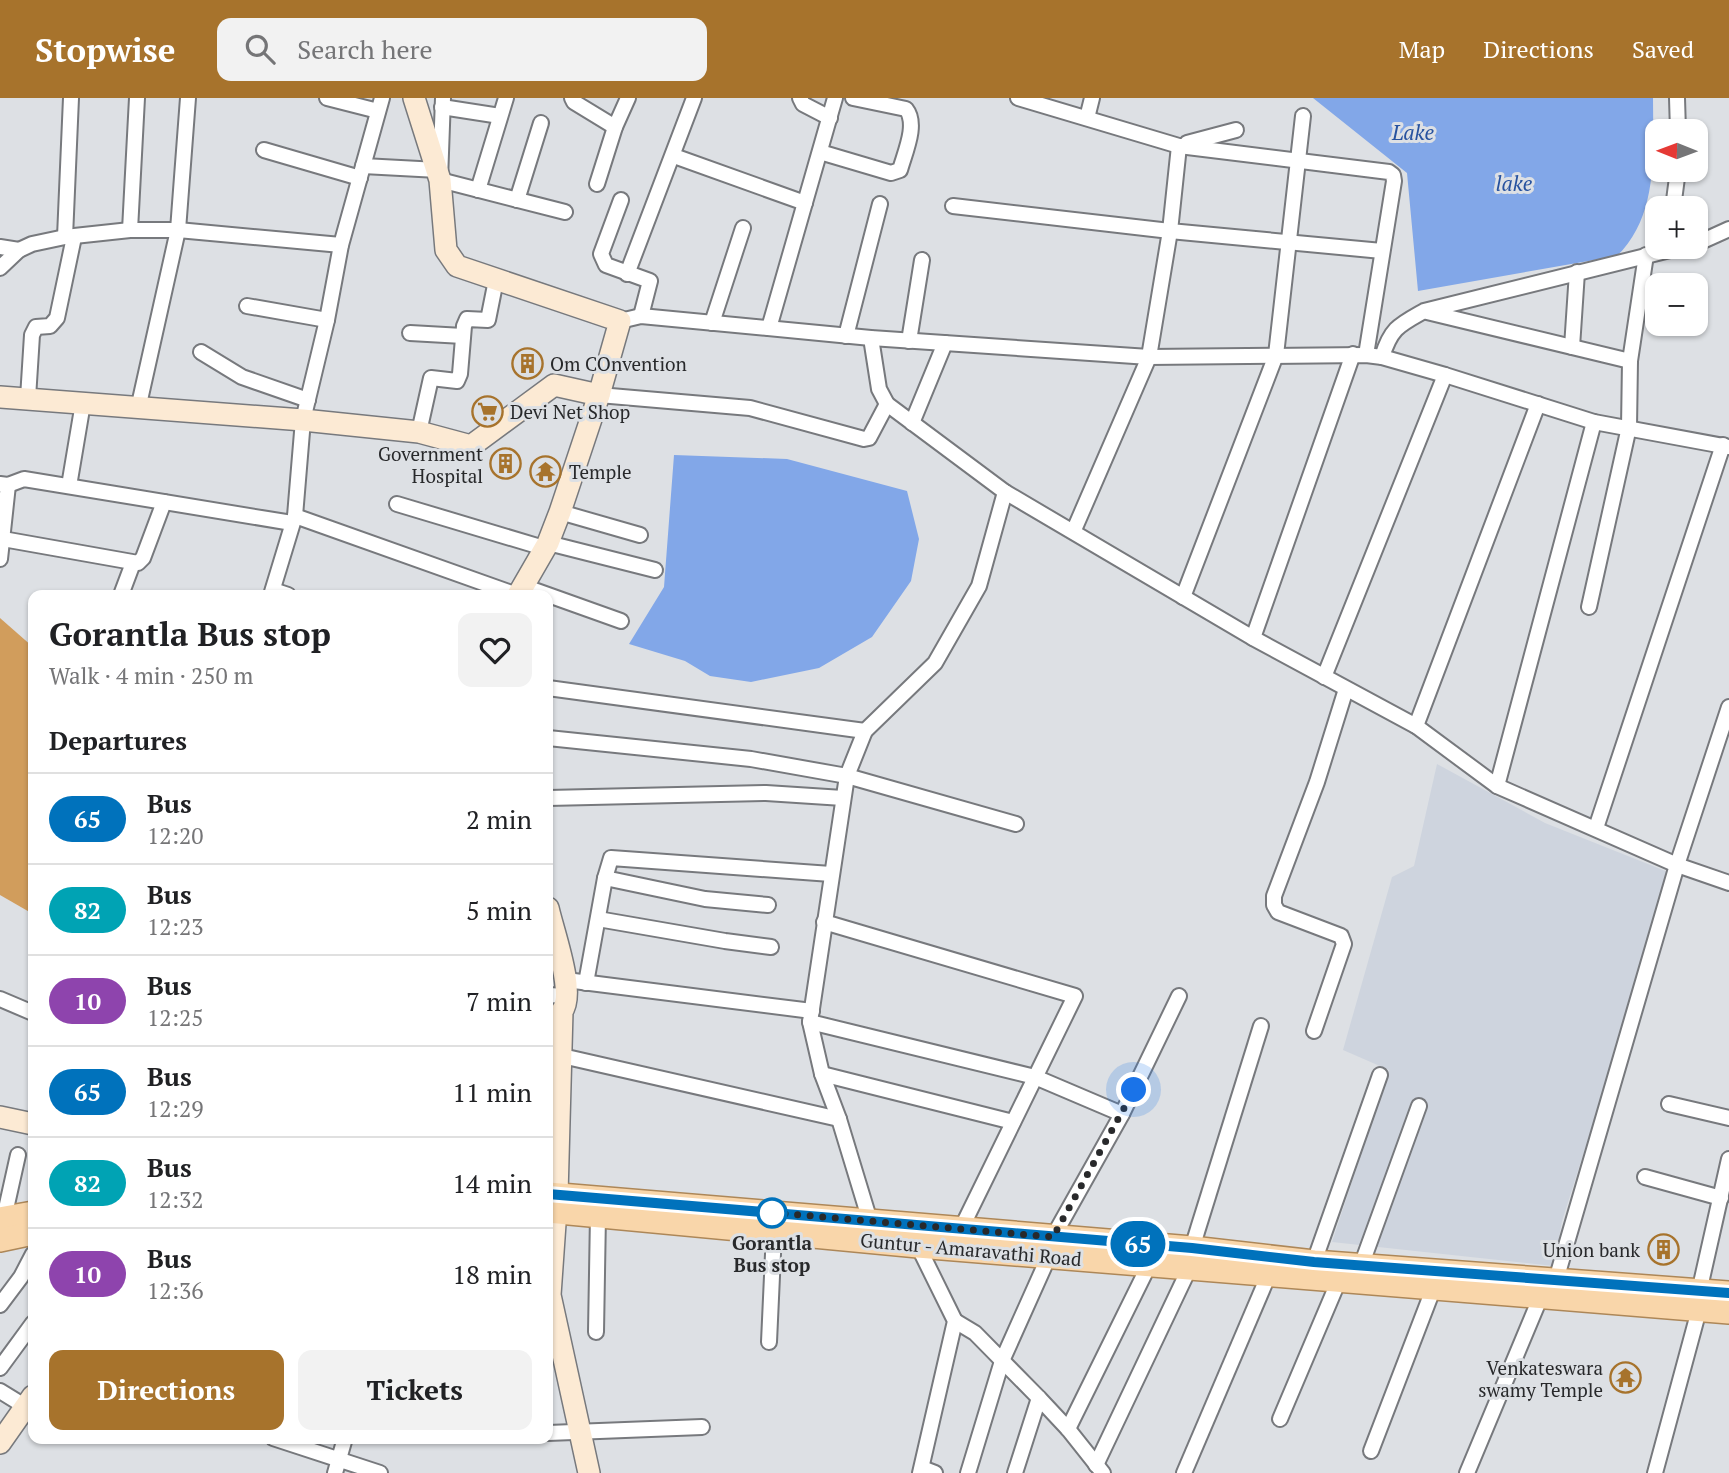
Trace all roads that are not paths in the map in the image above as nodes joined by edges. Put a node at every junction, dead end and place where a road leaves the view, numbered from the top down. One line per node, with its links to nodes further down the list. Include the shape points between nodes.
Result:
1 (71, 98): 46 (street)
2 (137, 98): 43 (street)
3 (188, 98): 44 (street)
4 (327, 98): 17 (street)
5 (414, 98): 32 (street)
6 (506, 98): 18 (street)
7 (572, 98): 24 (street)
8 (628, 98): 24 (street)
9 (694, 98): 29 (street)
10 (800, 98): 20 (street)
11 (835, 98): 20 (street)
12 (853, 98): 28 (street, via 906,109 911,115 900,170 891,173)
13 (1018, 98): 21 (street)
14 (1092, 98): 21 (street)
15 (1677, 98): 22 (street)
16 (442, 103): 18 (street); 32 (street)
17 (380, 104): 31 (street)
18 (500, 116): 34 (street)
19 (1303, 116): 30 (street)
20 (830, 118): 28 (street)
21 (1087, 118): 26 (street)
22 (1678, 119)
23 (541, 123): 35 (street)
24 (615, 127): 33 (street)
25 (1236, 130): 26 (street)
26 (1179, 146): 30 (street); 45 (street)
27 (264, 150): 31 (street)
28 (820, 152): 37 (street)
29 (674, 156): 37 (street); 58 (street)
30 (1299, 160): 48 (street); 52 (street, via 1393,175)
31 (361, 172): 32 (street); 49 (street)
32 (439, 175): 34 (street); 59 (street, via 450,259)
33 (597, 184)
34 (478, 190): 35 (street)
35 (517, 200): 40 (street)
36 (621, 200): 58 (street, via 601,254 606,265)
37 (805, 203): 65 (street)
38 (880, 204): 68 (street)
39 (953, 206): 45 (street)
40 (565, 212)
41 (743, 228): 64 (street)
42 (1729, 229): 47 (street)
43 (130, 230): 44 (street); 46 (street)
44 (178, 230): 49 (street); 86 (street)
45 (1170, 231): 48 (street); 76 (street)
46 (70, 237): 51 (street); 82 (street, via 57,318 50,326 36,327 32,335)
47 (1708, 239)
48 (1289, 242): 52 (street); 74 (street)
49 (341, 245): 63 (street)
50 (0, 247): 51 (street)
51 (19, 250): 56 (street)
52 (1382, 251): 75 (street)
53 (1645, 254): 57 (street)
54 (1645, 259): 78 (street)
55 (922, 260): 70 (street)
56 (0, 268)
57 (1577, 272): 61 (street); 72 (street)
58 (627, 274): 62 (street, via 650,281)
59 (496, 280): 62 (street); 67 (street, via 488,320 467,319)
60 (247, 306): 63 (street)
61 (1424, 312): 72 (street); 77 (street, via 1396,327)
62 (631, 318): 64 (street); 80 (street)
63 (327, 320): 87 (street)
64 (712, 323): 65 (street)
65 (769, 328): 68 (street)
66 (410, 333): 67 (street)
67 (463, 336): 91 (street, via 457,381 431,378)
68 (846, 336): 69 (street)
69 (871, 338): 70 (street); 84 (street, via 879,390)
70 (909, 341): 71 (street)
71 (945, 344): 76 (street); 89 (street)
72 (1572, 347): 78 (street)
73 (201, 352): 87 (street)
74 (1276, 355): 75 (street); 76 (street); 111 (street)
75 (1359, 355): 77 (street); 115 (street)
76 (1149, 357): 100 (street)
77 (1382, 357): 79 (street)
78 (1630, 361): 90 (street)
79 (1445, 375): 85 (street); 116 (street)
80 (599, 396): 84 (street, via 750,408 864,439 873,433); 91 (street, via 554,385 471,446); 98 (street)
81 (0, 397): 82 (street)
82 (28, 398): 83 (street)
83 (83, 404): 86 (street); 94 (street)
84 (887, 404): 89 (street)
85 (1538, 404): 88 (street); 120 (street)
86 (138, 409): 87 (street)
87 (306, 410): 91 (street); 99 (street)
88 (1594, 422): 90 (street); 124 (street)
89 (912, 423): 95 (street)
90 (1629, 428): 92 (street); 113 (street)
91 (419, 432)
92 (1726, 446): 128 (street)
93 (4, 485): 94 (street, via 24,479); 102 (street)
94 (69, 486): 96 (street)
95 (1005, 492): 100 (street); 121 (street, via 979,586 935,663)
96 (164, 502): 99 (street); 105 (street, via 144,558)
97 (397, 504): 103 (street)
98 (560, 512): 101 (street); 103 (street)
99 (293, 520): 108 (street); 109 (street)
100 (1074, 530): 111 (street)
101 (640, 535)
102 (4, 539): 104 (street); 105 (street)
103 (546, 546): 106 (street); 110 (street)
104 (0, 559)
105 (133, 563): 107 (street)
106 (656, 570)
107 (123, 590)
108 (273, 590)
109 (513, 590)
110 (520, 590)
111 (1183, 597): 115 (street)
112 (553, 602): 114 (street)
113 (1589, 607)
114 (621, 621)
115 (1253, 638): 116 (street)
116 (1324, 677): 118 (street)
117 (553, 689): 121 (street)
118 (1346, 689): 120 (street); 144 (street, via 1274,896 1278,912 1341,936 1344,944)
119 (1729, 707): 129 (street)
120 (1416, 726): 124 (street)
121 (865, 730): 123 (street)
122 (553, 739): 123 (street, via 751,759)
123 (847, 776): 126 (street); 127 (street)
124 (1497, 786): 128 (street)
125 (553, 798): 126 (street, via 766,793)
126 (843, 798): 130 (street)
127 (1016, 824)
128 (1596, 828): 129 (street)
129 (1677, 865): 132 (street); 180 (street)
130 (831, 874): 131 (street, via 615,857 609,860); 135 (street)
131 (605, 878): 133 (street, via 705,899); 134 (street)
132 (1729, 883)
133 (768, 905)
134 (598, 919): 137 (street); 138 (street)
135 (824, 922): 142 (street); 148 (street, via 1075,996)
136 (553, 934): 138 (street)
137 (771, 947)
138 (563, 986): 142 (street); 145 (street)
139 (1180, 996): 151 (street)
140 (0, 999): 141 (street)
141 (28, 1011)
142 (811, 1016): 146 (street); 148 (street)
143 (1262, 1026): 172 (street)
144 (1314, 1031)
145 (560, 1056): 155 (street); 161 (street)
146 (822, 1074): 155 (street); 156 (street)
147 (1380, 1075): 173 (street)
148 (1035, 1077): 151 (street); 156 (street)
149 (1669, 1104): 154 (street)
150 (1419, 1106): 176 (street)
151 (1122, 1114): 170 (street)
152 (0, 1117): 153 (street)
153 (28, 1118)
154 (1729, 1118)
155 (839, 1119): 164 (street)
156 (1013, 1122): 166 (street)
157 (18, 1155): 165 (street)
158 (1729, 1159): 160 (street)
159 (1645, 1177): 160 (street)
160 (1721, 1198): 182 (street)
161 (557, 1203): 163 (main road, Guntur - Amaravathi Road); 164 (main road, Guntur - Amaravathi Road); 171 (street)
162 (28, 1215): 165 (main road)
163 (598, 1215): 168 (main road, Guntur - Amaravathi Road); 188 (street)
164 (870, 1221): 166 (main road, Guntur - Amaravathi Road)
165 (1, 1226): 167 (main road)
166 (961, 1229): 170 (main road, Guntur - Amaravathi Road)
167 (28, 1232)
168 (774, 1232): 169 (main road, Guntur - Amaravathi Road); 189 (street)
169 (918, 1246): 170 (main road, Guntur - Amaravathi Road); 186 (street)
170 (1051, 1246): 172 (main road, Guntur - Amaravathi Road); 174 (main road, Guntur - Amaravathi Road); 190 (street)
171 (553, 1256)
172 (1191, 1257): 173 (main road, Guntur - Amaravathi Road); 174 (main road, Guntur - Amaravathi Road); 177 (main road, Guntur - Amaravathi Road); 206 (street)
173 (1314, 1262): 176 (main road, Guntur - Amaravathi Road)
174 (1150, 1263): 198 (street)
175 (28, 1264): 183 (street)
176 (1361, 1266): 180 (main road, Guntur - Amaravathi Road)
177 (1269, 1274): 178 (main road, Guntur - Amaravathi Road); 213 (street)
178 (1339, 1280): 179 (main road, Guntur - Amaravathi Road); 196 (street)
179 (1434, 1287): 180 (main road, Guntur - Amaravathi Road); 204 (street)
180 (1549, 1288): 182 (main road, Guntur - Amaravathi Road); 208 (street)
181 (1729, 1293): 182 (main road, Guntur - Amaravathi Road)
182 (1699, 1301): 185 (main road, Guntur - Amaravathi Road); 214 (street)
183 (0, 1305)
184 (553, 1309): 199 (street)
185 (1729, 1312)
186 (955, 1321): 190 (street, via 975,1333); 207 (street)
187 (28, 1330): 191 (street)
188 (596, 1332)
189 (769, 1342)
190 (1002, 1361): 193 (street); 211 (street)
191 (0, 1368)
192 (0, 1391): 194 (street)
193 (1039, 1398): 198 (street); 212 (street)
194 (28, 1402)
195 (28, 1403): 201 (street)
196 (1280, 1419)
197 (702, 1427): 199 (street)
198 (1068, 1429): 206 (street)
199 (579, 1430): 200 (street); 210 (street)
200 (553, 1433)
201 (0, 1443)
202 (287, 1444): 205 (street)
203 (343, 1444): 205 (street)
204 (1371, 1451)
205 (337, 1466): 209 (street)
206 (1100, 1469)
207 (926, 1471)
208 (1469, 1472)
209 (380, 1473)
210 (589, 1473)
211 (968, 1473)
212 (1015, 1473)
213 (1184, 1473)
214 (1656, 1473)

